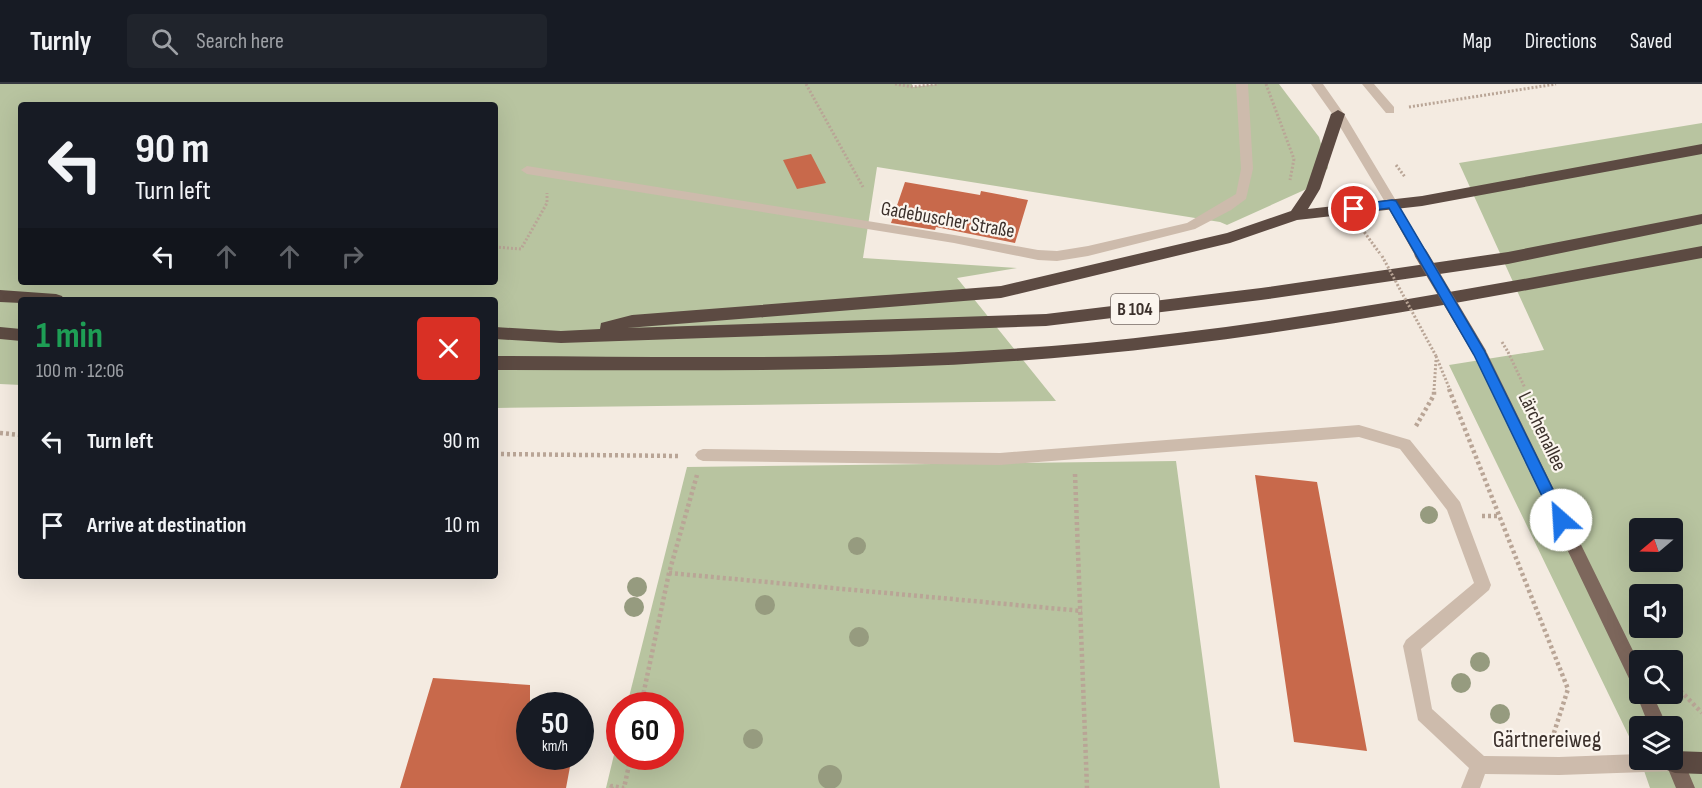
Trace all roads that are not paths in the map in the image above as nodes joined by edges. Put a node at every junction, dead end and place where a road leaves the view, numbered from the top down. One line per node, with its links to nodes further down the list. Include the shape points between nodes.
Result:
1 (1242, 84): 7 (street, Gadebuscher Straße, via 1247,169 1242,196 1191,226 1057,255 1038,255)
2 (1317, 84): 5 (street)
3 (1368, 84): 4 (street)
4 (1390, 110)
5 (1338, 114): 8 (street); 9 (highway, via 1313,189)
6 (1702, 149): 8 (highway, B 104)
7 (527, 170)
8 (1392, 204): 9 (highway, B 104); 20 (main road, Lärchenallee, bridge, via 1480,353)
9 (1296, 215): 17 (highway, B 104, via 1230,238 1001,292 632,321)
10 (1702, 219): 17 (highway, B 104, via 1508,258 1046,320)
11 (1702, 252): 18 (highway, B 104, via 1290,326 1085,350 865,362)
12 (0, 296): 13 (highway)
13 (18, 297)
14 (0, 333): 16 (highway)
15 (498, 333): 17 (highway, B 104)
16 (18, 334)
17 (561, 337)
18 (498, 363)
19 (703, 455): 24 (street, via 1000,459 1359,431 1405,444 1454,507 1483,585 1412,646 1424,714)
20 (1629, 662)
21 (1683, 760): 23 (highway)
22 (1629, 762): 24 (street, Gärtnereiweg)
23 (1702, 763)
24 (1480, 765): 26 (street, Gärtnereiweg)
25 (1679, 770): 27 (main road)
26 (1470, 788)
27 (1686, 788)

